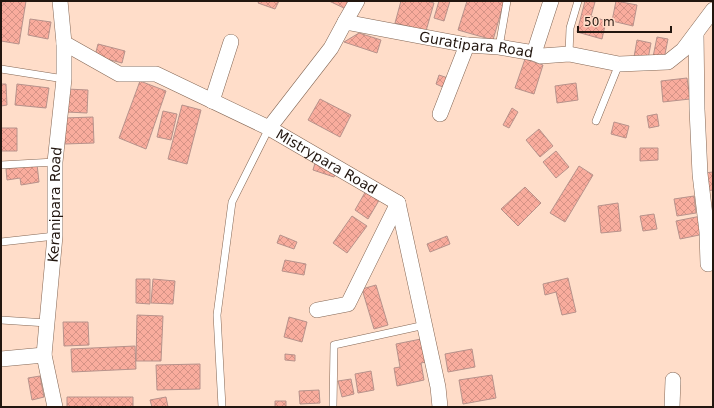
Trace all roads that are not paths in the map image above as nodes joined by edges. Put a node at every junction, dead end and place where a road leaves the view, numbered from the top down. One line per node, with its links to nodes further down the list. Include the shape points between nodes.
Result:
1 (60, 1): 10 (street, Keranipara Road)
2 (357, 1): 7 (street)
3 (507, 1): 12 (lane)
4 (551, 1): 13 (street)
5 (578, 1): 14 (lane, via 570,28)
6 (712, 7): 8 (street, Guratipara Road)
7 (345, 22): 11 (street, Guratipara Road); 21 (street, via 331,48)
8 (696, 33): 15 (street, Guratipara Road, via 683,50 668,62); 27 (street, via 700,166)
9 (231, 42): 18 (street)
10 (64, 43): 17 (street, Keranipara Road); 18 (street, Mistrypara Road, via 119,74 156,74)
11 (467, 44): 12 (street, Guratipara Road); 19 (street)
12 (499, 47): 13 (street, Guratipara Road)
13 (534, 53): 14 (street, Guratipara Road, via 541,56)
14 (569, 54): 15 (street, Guratipara Road)
15 (619, 64): 20 (lane)
16 (1, 69): 17 (lane)
17 (64, 79): 22 (street, Keranipara Road)
18 (212, 101): 21 (street, Mistrypara Road)
19 (440, 114)
20 (596, 121)
21 (269, 128): 24 (street, Mistrypara Road); 36 (lane, via 232,202 217,315)
22 (56, 162): 23 (lane); 25 (street, Keranipara Road)
23 (1, 165)
24 (398, 203): 28 (street, via 348,304); 31 (street)
25 (54, 236): 26 (lane); 30 (street, Keranipara Road)
26 (1, 242)
27 (708, 264)
28 (317, 310)
29 (1, 320): 30 (lane)
30 (47, 322): 32 (street, Keranipara Road)
31 (425, 325): 37 (lane, via 334,345); 38 (street)
32 (44, 355): 33 (street); 35 (street, Keranipara Road)
33 (1, 359)
34 (673, 380): 39 (street)
35 (55, 407)
36 (222, 407)
37 (333, 407)
38 (440, 407)
39 (672, 407)

